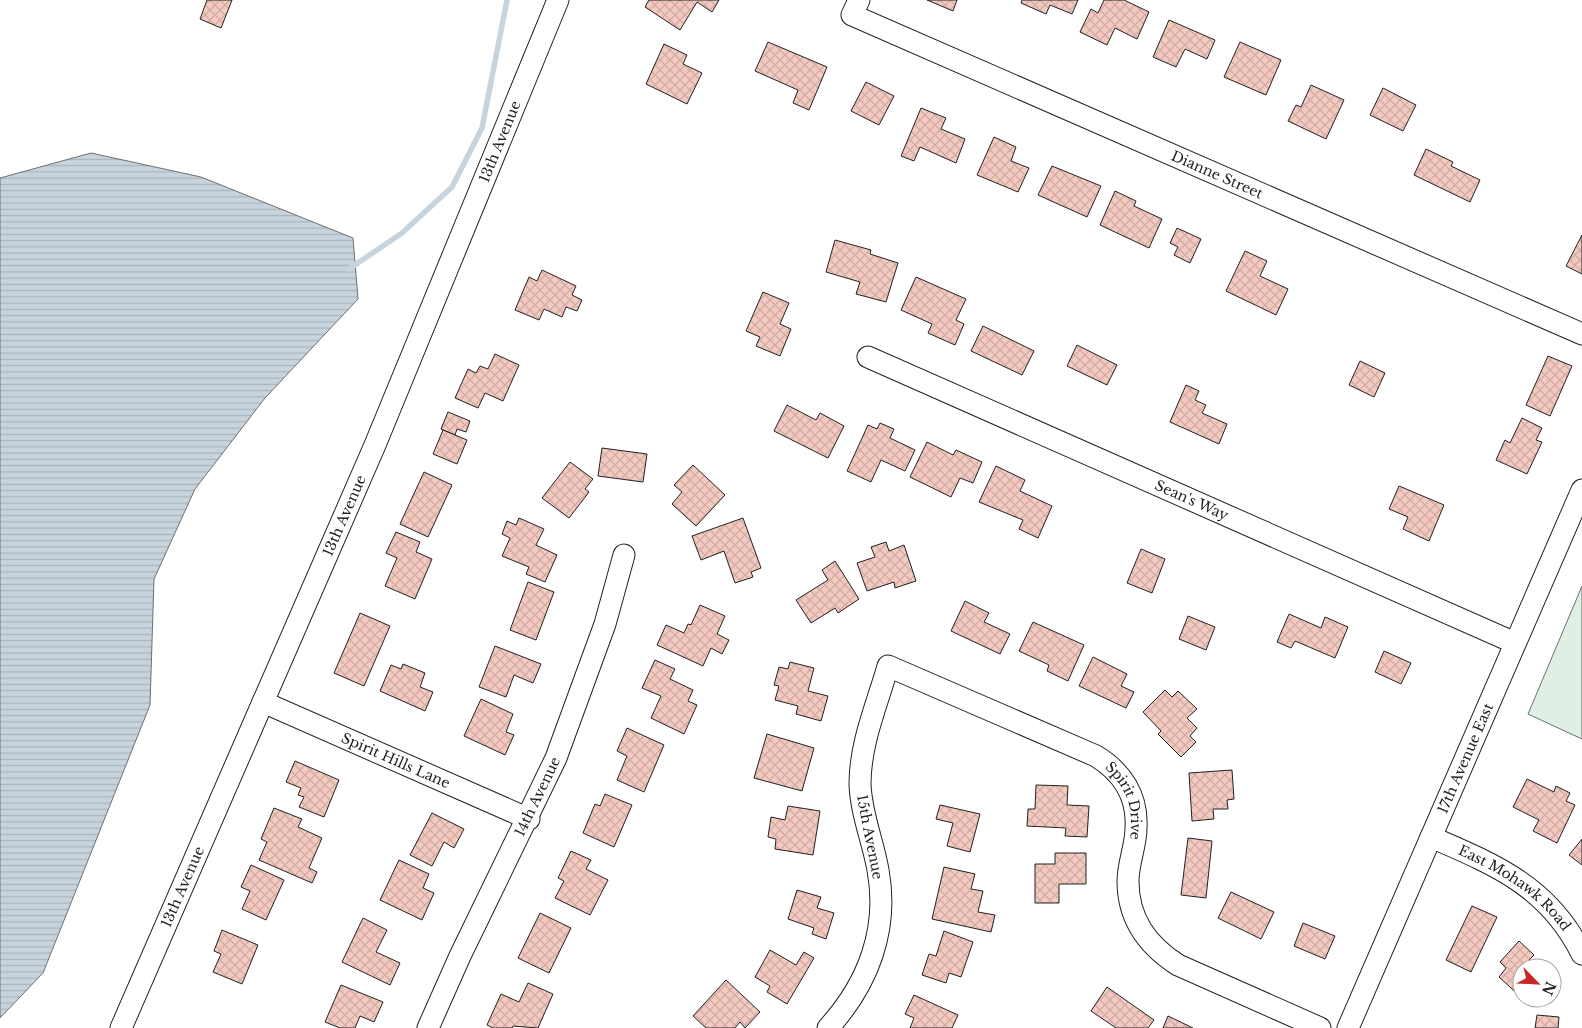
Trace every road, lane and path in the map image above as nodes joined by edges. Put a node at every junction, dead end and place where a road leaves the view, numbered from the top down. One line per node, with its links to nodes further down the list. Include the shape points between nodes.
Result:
1 (558, 0): 9 (street, 13th Avenue, via 375,445)
2 (856, 8): 3 (street, Dianne Street)
3 (1582, 334)
4 (868, 357): 7 (street, Sean's Way)
5 (1582, 490): 7 (street, 17th Avenue East)
6 (624, 555): 10 (street, 14th Avenue, via 582,692)
7 (1515, 643): 11 (street, 17th Avenue East)
8 (888, 666): 15 (street, 15th Avenue, via 867,731 860,785 863,812 878,872 878,929 868,971 851,1000); 16 (street, Spirit Drive, via 1107,763 1125,783 1135,808 1136,828 1128,882 1136,922 1146,939 1160,954 1178,965)
9 (263, 702): 10 (street, Spirit Hills Lane); 13 (street, 13th Avenue)
10 (529, 818): 14 (street, 14th Avenue)
11 (1431, 837): 12 (street, East Mohawk Road, via 1497,866 1535,892 1559,916); 17 (street, 17th Avenue East)
12 (1582, 954)
13 (121, 1028)
14 (428, 1028)
15 (828, 1028)
16 (1320, 1028)
17 (1348, 1028)

